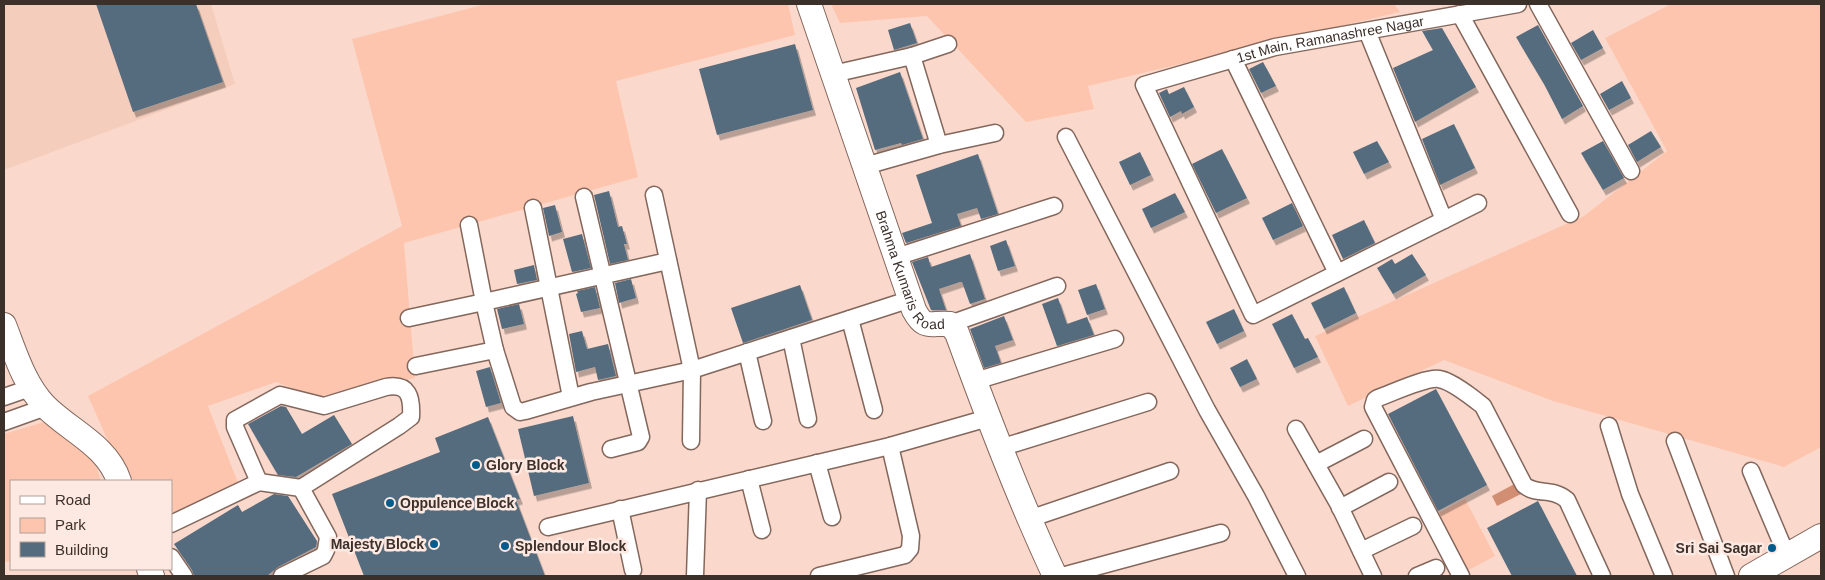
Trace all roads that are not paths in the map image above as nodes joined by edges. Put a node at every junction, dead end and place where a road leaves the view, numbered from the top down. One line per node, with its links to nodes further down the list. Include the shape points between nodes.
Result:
1 (809, 4): 9 (street, Brahma Kumaris Road)
2 (1518, 4): 4 (street, 1st Main, Ramanashree Nagar)
3 (1538, 4): 14 (street)
4 (1460, 14): 5 (street, 1st Main, Ramanashree Nagar); 20 (street)
5 (1367, 31): 8 (street, 1st Main, Ramanashree Nagar, via 1275,47); 21 (street)
6 (948, 44): 7 (street)
7 (912, 56): 9 (street); 12 (street)
8 (1232, 59): 25 (street); 25 (street, 1st Main, Ramanashree Nagar, via 1144,85 1253,315)
9 (833, 74): 13 (street, Brahma Kumaris Road)
10 (995, 133): 12 (street)
11 (1066, 137): 92 (street)
12 (939, 145): 13 (street)
13 (865, 166): 23 (street, Brahma Kumaris Road)
14 (1631, 171)
15 (654, 196): 24 (street)
16 (584, 197): 26 (street)
17 (1478, 203): 21 (street)
18 (1054, 206): 23 (street)
19 (533, 208): 28 (street)
20 (1570, 214)
21 (1444, 220): 25 (street)
22 (469, 225): 30 (street)
23 (896, 257): 29 (street, Brahma Kumaris Road)
24 (668, 261): 26 (street); 40 (street)
25 (1337, 273)
26 (603, 274): 28 (street); 42 (street)
27 (1057, 286): 33 (street)
28 (549, 288): 30 (street); 45 (street)
29 (911, 299): 32 (street); 33 (street, Brahma Kumaris Road, via 920,321 928,325)
30 (484, 302): 31 (street); 37 (street)
31 (410, 318)
32 (850, 319): 35 (street); 48 (street)
33 (950, 324): 41 (street, Brahma Kumaris Road, via 957,333)
34 (4, 325): 43 (street)
35 (790, 338): 38 (street); 50 (street)
36 (1115, 338): 41 (street)
37 (495, 350): 39 (street); 45 (street, via 516,410 525,411)
38 (747, 352): 40 (street); 52 (street)
39 (416, 366)
40 (692, 370): 42 (street); 55 (street)
41 (975, 381): 49 (street, Brahma Kumaris Road)
42 (628, 383): 45 (street); 60 (street, via 641,436 638,442)
43 (30, 388): 44 (street); 47 (street)
44 (4, 397)
45 (571, 397)
46 (1148, 402): 59 (street)
47 (46, 407): 51 (street); 66 (street, via 97,447 110,460)
48 (874, 410)
49 (988, 418): 58 (street); 59 (street, Brahma Kumaris Road)
50 (808, 420)
51 (4, 422)
52 (763, 422)
53 (1609, 426): 97 (street, via 1630,494)
54 (1296, 429): 62 (street)
55 (691, 440)
56 (1364, 440): 62 (street)
57 (1675, 441): 98 (street)
58 (890, 446): 61 (street); 89 (street, via 911,536 910,550 904,555)
59 (1000, 448): 74 (street, Brahma Kumaris Road)
60 (610, 449)
61 (816, 463): 65 (street); 73 (street)
62 (1316, 464): 71 (street)
63 (1170, 471): 74 (street)
64 (1752, 471): 84 (street)
65 (749, 479): 70 (street); 78 (street)
66 (120, 480)
67 (259, 482): 69 (street); 69 (street, via 235,428 235,420 280,395 324,406 394,385 403,387 408,393 411,417); 75 (street)
68 (1389, 482): 71 (street)
69 (301, 488): 87 (street, via 328,542 323,556)
70 (698, 490): 72 (street); 88 (street)
71 (1340, 508): 81 (street)
72 (620, 509): 77 (street); 85 (street)
73 (832, 517)
74 (1030, 519): 90 (street, Brahma Kumaris Road)
75 (172, 524)
76 (1413, 526): 81 (street)
77 (548, 527)
78 (762, 530)
79 (1221, 533): 91 (street)
80 (1821, 536): 84 (street)
81 (1361, 551): 93 (street)
82 (172, 558): 86 (street)
83 (1436, 568): 94 (street)
84 (1771, 568)
85 (633, 570)
86 (184, 576)
87 (282, 576)
88 (695, 576)
89 (819, 576)
90 (1055, 576)
91 (1062, 576)
92 (1297, 576)
93 (1373, 576)
94 (1417, 576)
95 (1461, 576): 96 (street, via 1373,407 1374,400 1378,398 1438,379 1483,406 1530,490 1559,494 1567,500)
96 (1602, 576)
97 (1664, 576)
98 (1726, 576)

